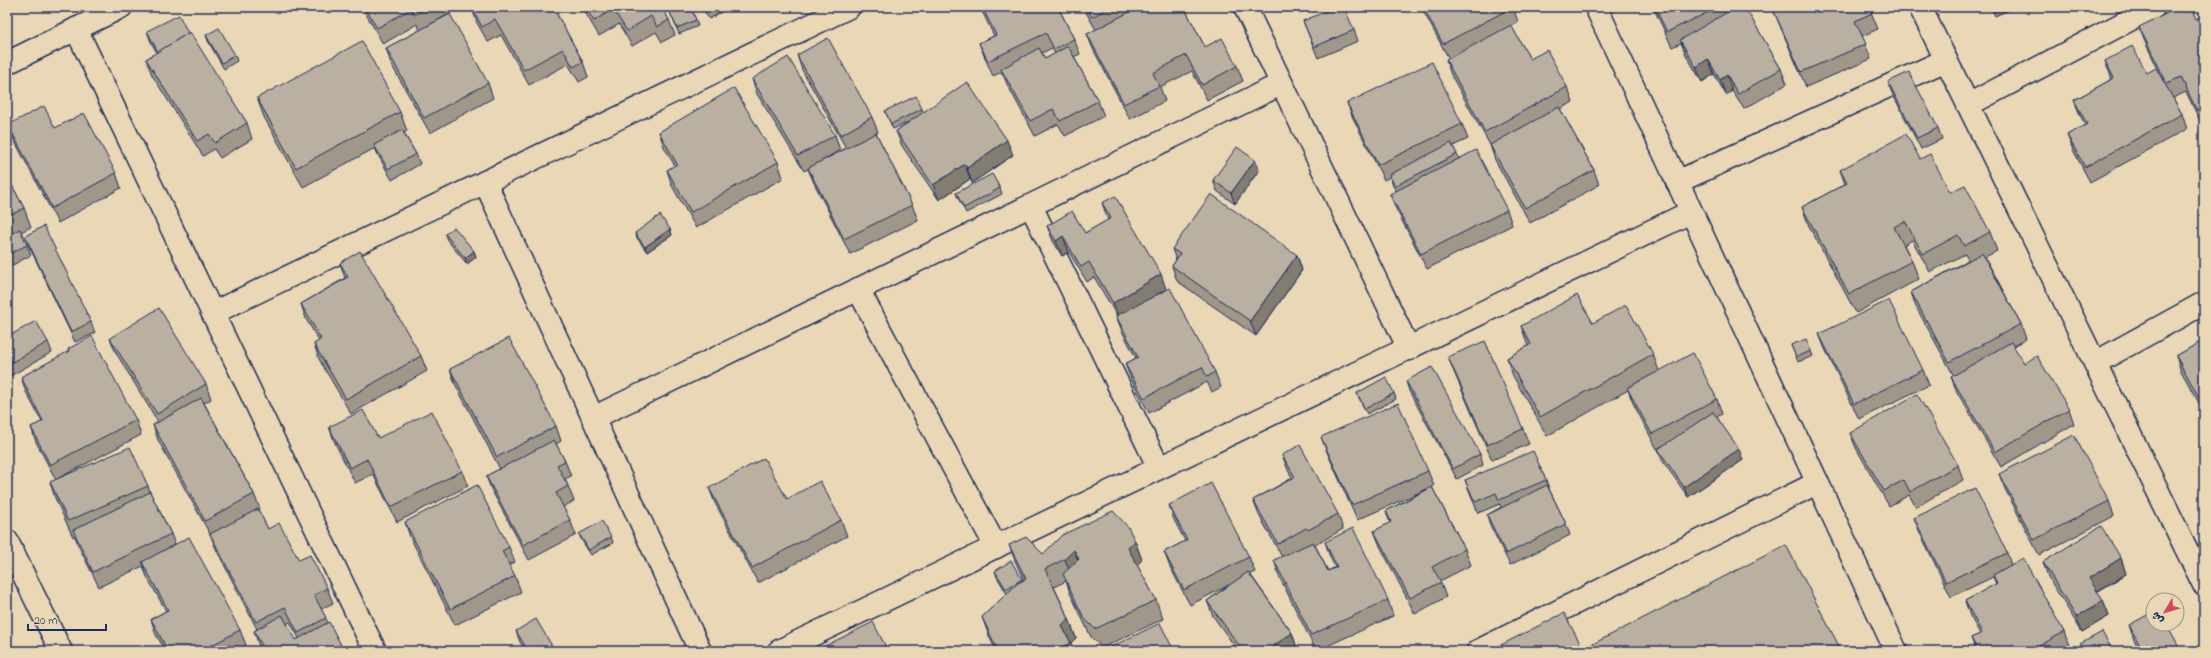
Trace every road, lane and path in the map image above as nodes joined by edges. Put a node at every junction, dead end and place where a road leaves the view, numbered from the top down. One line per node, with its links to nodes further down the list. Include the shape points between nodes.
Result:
1 (121, 7): 7 (street)
2 (849, 7): 12 (street)
3 (1245, 7): 10 (street)
4 (1596, 7): 13 (street)
5 (1920, 7): 8 (street)
6 (2154, 7): 11 (street)
7 (76, 29): 9 (street); 18 (street)
8 (1946, 60): 11 (street); 13 (street)
9 (7, 63)
10 (1282, 84): 14 (street); 19 (street)
11 (1968, 105): 20 (street)
12 (485, 182): 18 (street); 21 (street)
13 (1677, 182): 15 (street)
14 (1031, 206): 16 (street); 22 (street)
15 (1691, 212): 19 (street); 23 (street)
16 (858, 289): 21 (street); 25 (street)
17 (2204, 303): 20 (street)
18 (212, 313): 28 (street)
19 (1408, 348): 22 (street)
20 (2095, 363): 26 (street)
21 (593, 418): 29 (street)
22 (1159, 468): 25 (street)
23 (1817, 483): 31 (street); 32 (street)
24 (7, 541): 27 (street)
25 (996, 547): 30 (street)
26 (2204, 585)
27 (60, 651)
28 (375, 651)
29 (700, 651)
30 (779, 651)
31 (1478, 651)
32 (1896, 651)

